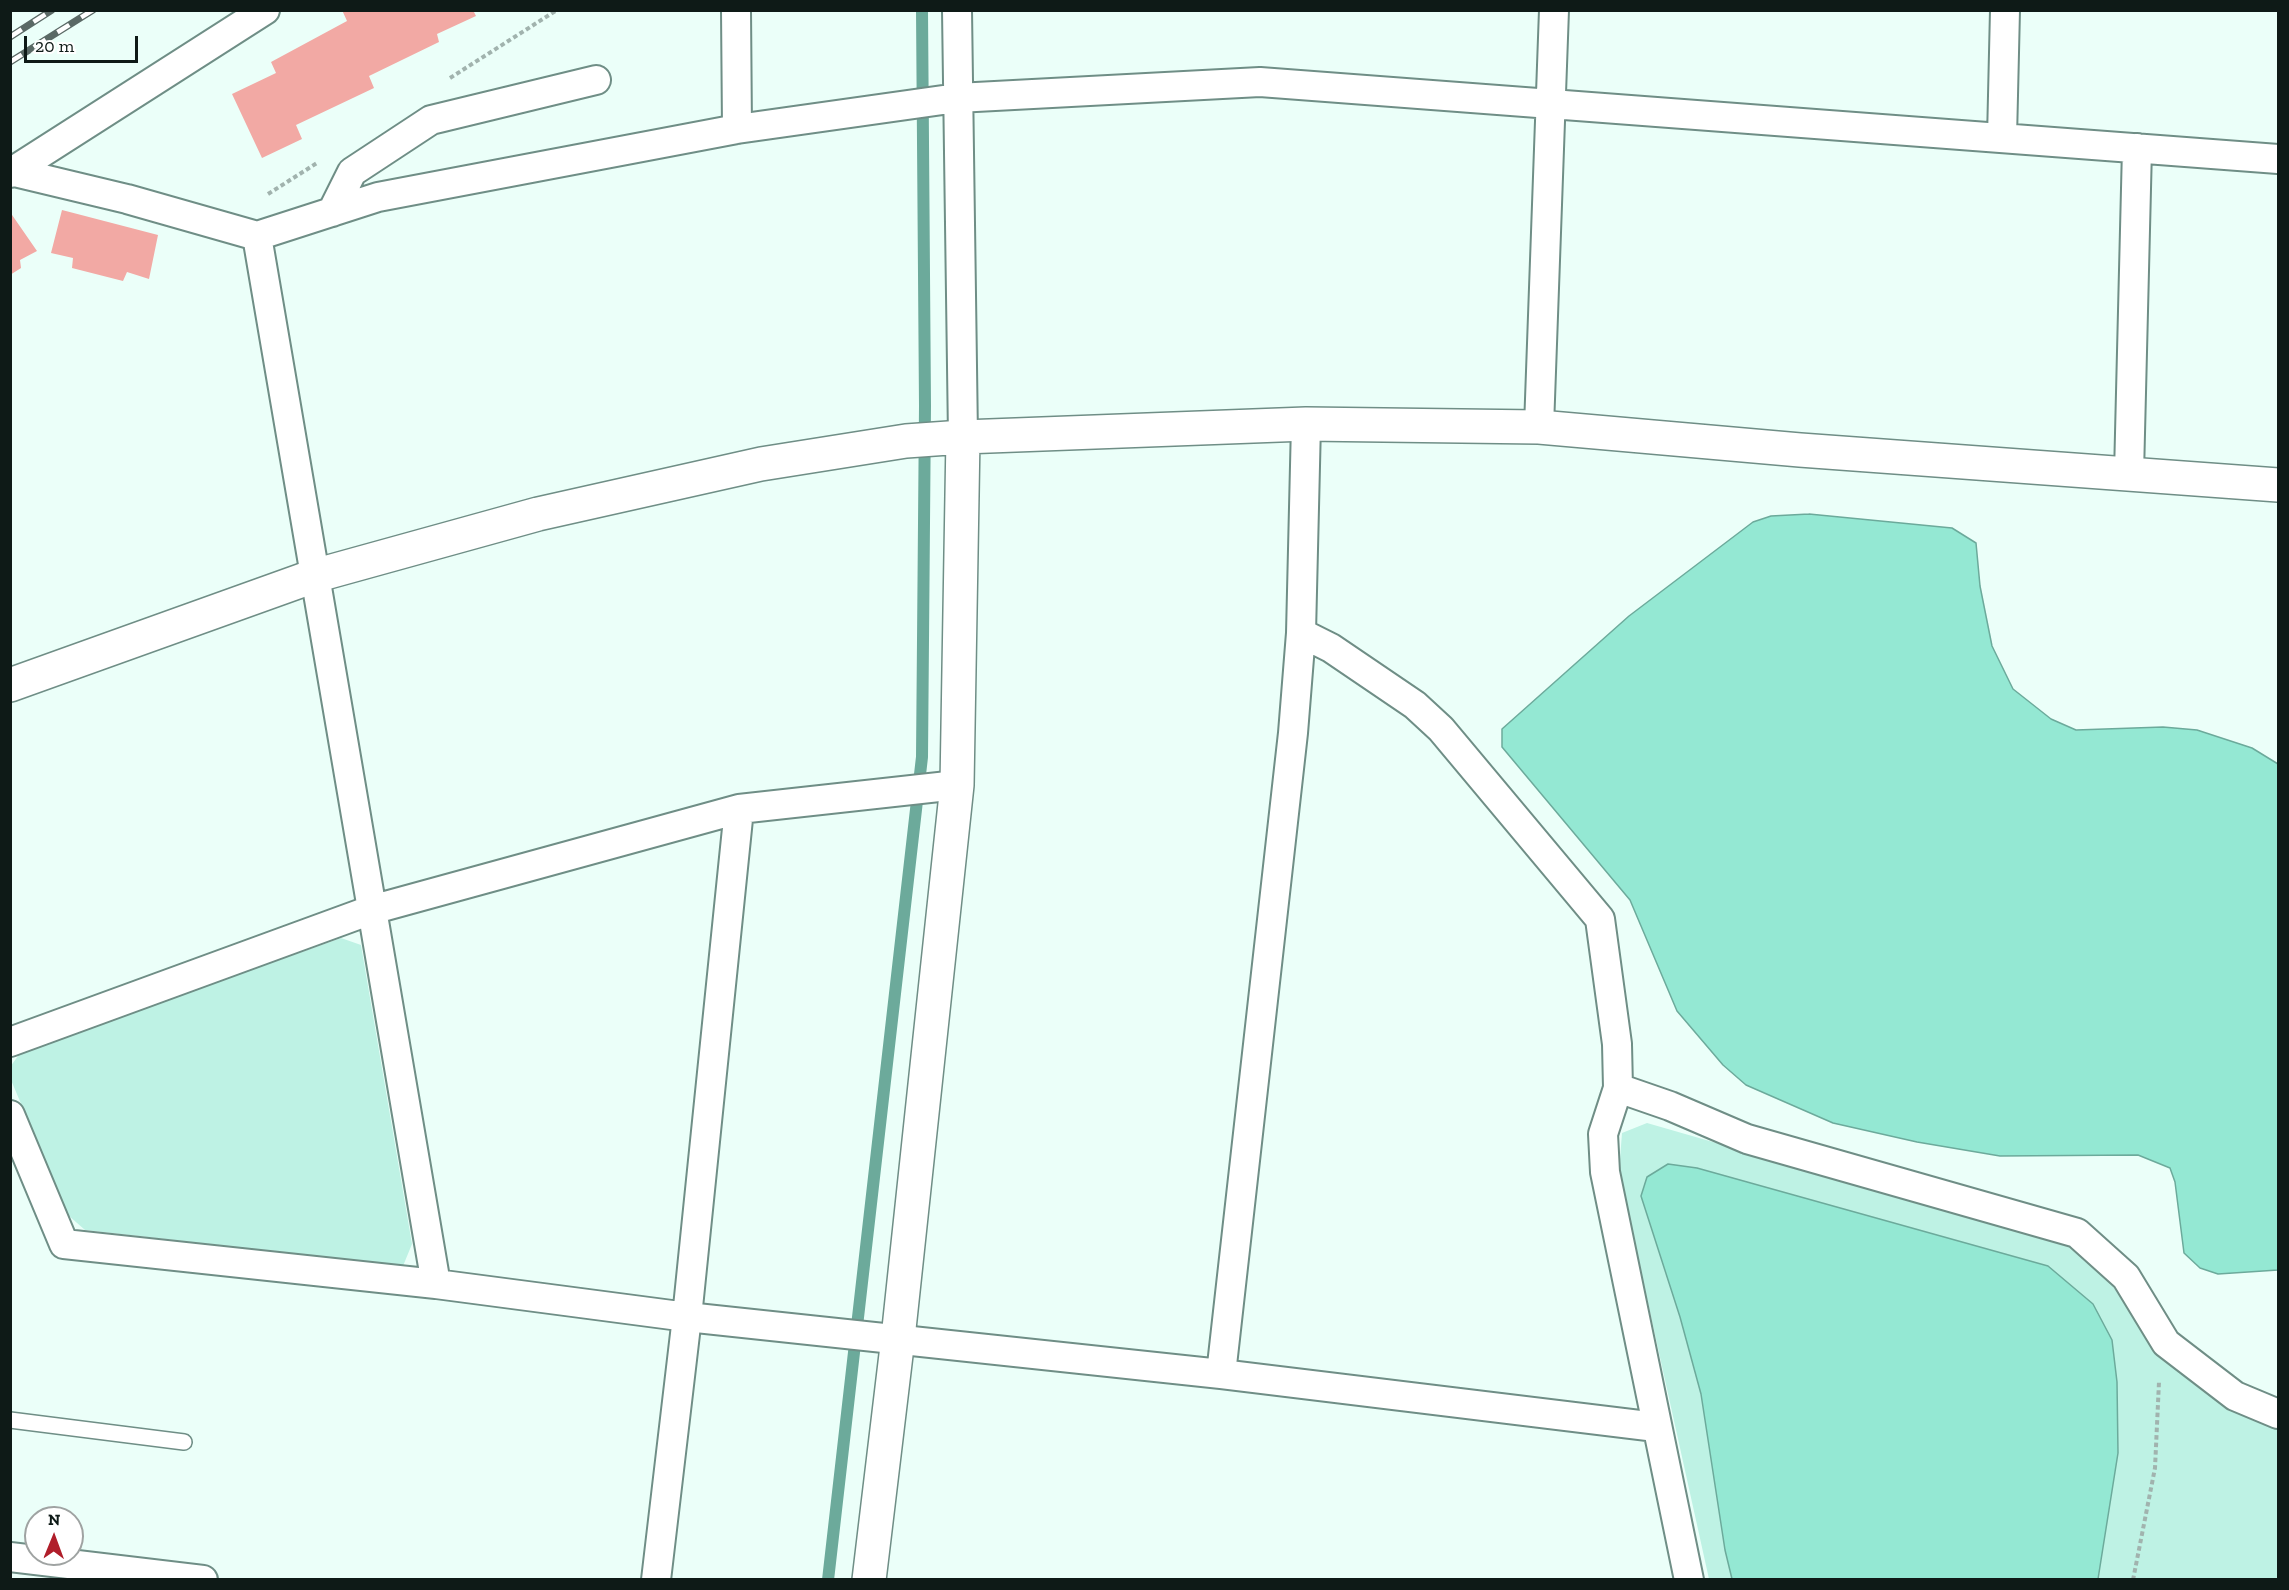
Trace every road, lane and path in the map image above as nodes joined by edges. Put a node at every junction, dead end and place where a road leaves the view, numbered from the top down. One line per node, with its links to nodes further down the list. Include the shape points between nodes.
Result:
1 (265, 10): 13 (street)
2 (736, 10): 9 (street)
3 (957, 10): 7 (street)
4 (1554, 10): 8 (street)
5 (2005, 10): 10 (street)
6 (596, 80): 14 (street, via 430,120 352,172)
7 (950, 99): 8 (street, via 1260,82); 9 (street); 18 (street)
8 (1551, 104): 10 (street); 17 (street)
9 (737, 129): 14 (street, via 378,197)
10 (2002, 138): 11 (street)
11 (2137, 148): 12 (street); 19 (street)
12 (2278, 159)
13 (12, 172): 15 (street)
14 (332, 212): 15 (street)
15 (257, 236): 21 (street)
16 (1305, 424): 17 (street); 18 (street); 22 (street)
17 (1539, 427): 19 (street)
18 (958, 437): 21 (street, via 906,441 761,464 560,509); 24 (street)
19 (2129, 474): 20 (street)
20 (2278, 485)
21 (314, 576): 23 (street); 26 (street)
22 (1301, 633): 28 (street, via 1331,648 1441,729 1600,919 1617,1044); 34 (street, via 1292,745)
23 (10, 685)
24 (933, 788): 25 (street); 32 (street)
25 (739, 810): 26 (street); 31 (street)
26 (371, 910): 27 (street); 30 (street)
27 (10, 1042)
28 (1618, 1088): 33 (street, via 1747,1139 2077,1233 2126,1277); 37 (street, via 1603,1134 1605,1172)
29 (10, 1114): 30 (street, via 64,1244)
30 (436, 1284): 31 (street)
31 (687, 1317): 32 (street); 41 (street)
32 (898, 1338): 34 (street); 42 (street)
33 (2166, 1343): 35 (street, via 2235,1396); 44 (path, via 2159,1362 2155,1468)
34 (1221, 1374): 37 (street)
35 (2278, 1414)
36 (10, 1420): 38 (lane)
37 (1656, 1427): 43 (street)
38 (184, 1442)
39 (10, 1557): 40 (street)
40 (203, 1580)
41 (656, 1580)
42 (869, 1580)
43 (1689, 1580)
44 (2133, 1580)

